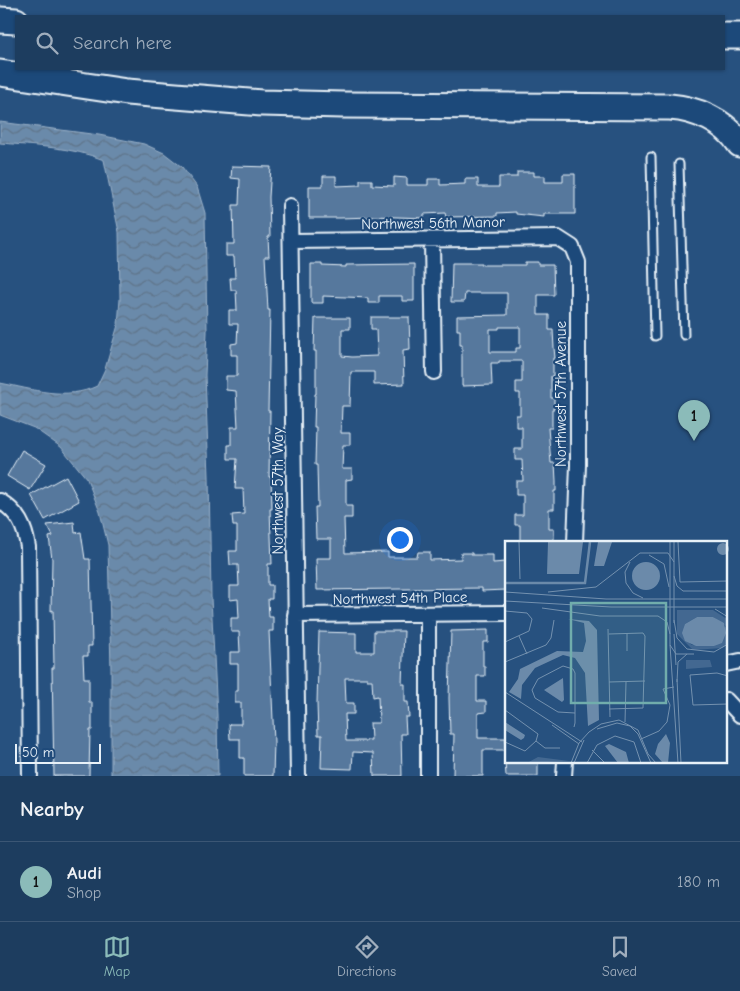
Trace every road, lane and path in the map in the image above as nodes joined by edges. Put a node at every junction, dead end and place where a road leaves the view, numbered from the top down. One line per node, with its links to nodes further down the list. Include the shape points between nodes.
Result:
1 (0, 20): 2 (highway)
2 (15, 21)
3 (725, 36): 4 (highway)
4 (740, 36)
5 (0, 73): 6 (highway, via 127,92 262,103 670,107 708,118 725,128)
6 (740, 144)
7 (651, 157): 13 (lane)
8 (679, 164): 14 (lane)
9 (290, 206): 11 (street, Northwest 57th Way)
10 (432, 240): 11 (street, Northwest 56th Manor); 12 (street, Northwest 56th Manor, via 558,238); 15 (street)
11 (292, 241): 20 (street, Northwest 57th Way)
12 (572, 247): 17 (street, Northwest 57th Avenue, via 578,262)
13 (655, 336)
14 (684, 336)
15 (434, 372)
16 (0, 501): 23 (street, via 18,516 25,529 28,547)
17 (575, 541)
18 (505, 613): 19 (street, Northwest 54th Place)
19 (428, 614): 20 (street, Northwest 54th Place); 25 (street)
20 (295, 615): 24 (street, Northwest 57th Way)
21 (728, 702): 22 (street)
22 (740, 715)
23 (30, 776)
24 (298, 776)
25 (428, 776)

